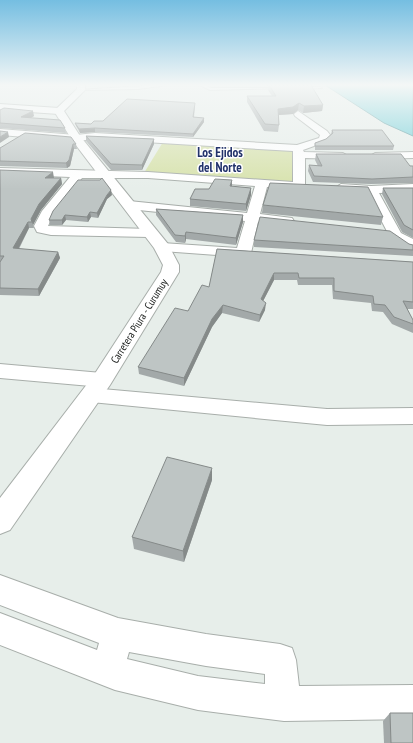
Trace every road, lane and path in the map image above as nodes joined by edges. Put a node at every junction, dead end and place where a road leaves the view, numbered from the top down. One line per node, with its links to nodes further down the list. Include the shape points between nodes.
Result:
1 (64, 120): 5 (main road, Carretera Piura - Curumuy)
2 (306, 120): 7 (street, via 326,136)
3 (0, 132): 4 (street)
4 (24, 134): 5 (street); 6 (street)
5 (76, 138): 7 (street, via 95,136); 11 (main road, Carretera Piura - Curumuy)
6 (12, 142)
7 (298, 152): 8 (street, via 361,156); 13 (street)
8 (413, 155)
9 (0, 171): 10 (street)
10 (79, 174): 11 (street); 23 (street, via 47,214 40,226 42,229)
11 (106, 176): 12 (street, via 148,175); 18 (main road, Carretera Piura - Curumuy)
12 (262, 184): 13 (street); 19 (street)
13 (299, 186): 14 (street)
14 (314, 187)
15 (328, 187): 17 (street)
16 (413, 188): 17 (street)
17 (371, 190): 22 (street)
18 (129, 205): 19 (street); 23 (main road, Carretera Piura - Curumuy)
19 (254, 217): 20 (street); 26 (street)
20 (300, 222)
21 (377, 230): 22 (street)
22 (393, 232): 24 (street)
23 (149, 233): 25 (main road, Carretera Piura - Curumuy)
24 (412, 245)
25 (162, 247): 26 (street); 29 (main road, Carretera Piura - Curumuy, via 171,265 170,272)
26 (243, 253): 27 (street)
27 (258, 254)
28 (0, 371): 29 (street)
29 (96, 388): 30 (street, via 326,418); 31 (main road, Carretera Piura - Curumuy)
30 (413, 416)
31 (0, 521)
32 (0, 590): 34 (street)
33 (0, 629): 35 (street)
34 (118, 634): 35 (street); 37 (street, via 280,660)
35 (107, 670): 37 (street, via 198,693)
36 (413, 702): 37 (street)
37 (284, 704)

